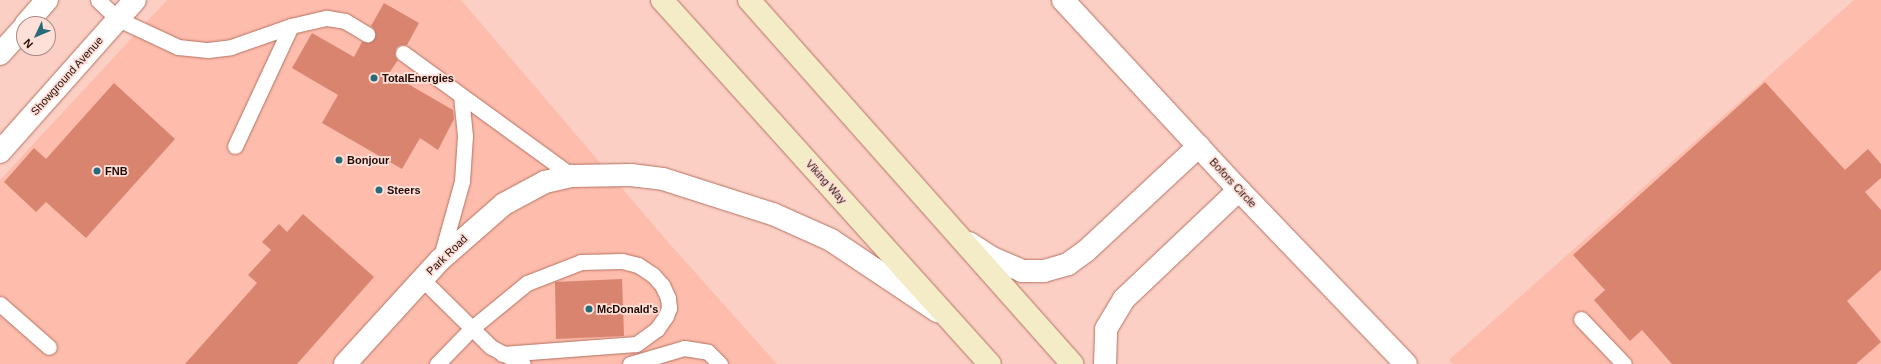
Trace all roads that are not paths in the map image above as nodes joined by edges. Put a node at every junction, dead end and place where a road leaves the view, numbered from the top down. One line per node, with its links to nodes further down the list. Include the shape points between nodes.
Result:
1 (47, 0): 7 (street)
2 (98, 0): 8 (lane)
3 (135, 0): 8 (street, Showground Avenue)
4 (662, 0): 25 (main road, Viking Way)
5 (749, 0): 20 (main road)
6 (1063, 0): 16 (street, Bofors Circle)
7 (33, 16)
8 (118, 19): 9 (lane, via 178,47 208,50 231,47); 17 (street, Showground Avenue)
9 (291, 26): 10 (lane, via 327,18 345,21); 15 (lane)
10 (367, 34)
11 (16, 36): 13 (street)
12 (402, 53): 14 (lane)
13 (0, 54)
14 (461, 96): 18 (lane); 21 (lane, via 465,136 462,181)
15 (235, 146)
16 (1199, 146): 19 (street, Bofors Circle); 20 (street, via 1086,251 1060,267 1044,271 1022,271 992,258)
17 (0, 152)
18 (572, 176): 21 (street, Park Road, via 546,182 504,204); 25 (street, Park Road, via 631,175 663,179 773,214 830,240)
19 (1239, 190): 36 (street, via 1124,299 1106,329); 37 (street, Bofors Circle)
20 (954, 232): 35 (main road)
21 (440, 260): 22 (street, Park Road)
22 (422, 279): 26 (lane); 29 (street, Park Road)
23 (0, 304): 27 (lane)
24 (1580, 319): 38 (lane)
25 (951, 320): 34 (main road, Viking Way)
26 (472, 328): 28 (lane); 28 (lane, via 527,283 581,262 622,261 638,266 662,285 668,298 669,308 657,329 636,344); 30 (lane)
27 (49, 347)
28 (502, 354): 31 (lane)
29 (345, 364)
30 (437, 364)
31 (523, 364)
32 (630, 364): 33 (lane, via 684,348 708,352)
33 (720, 364)
34 (990, 364)
35 (1072, 364)
36 (1105, 364)
37 (1406, 364)
38 (1624, 364)

